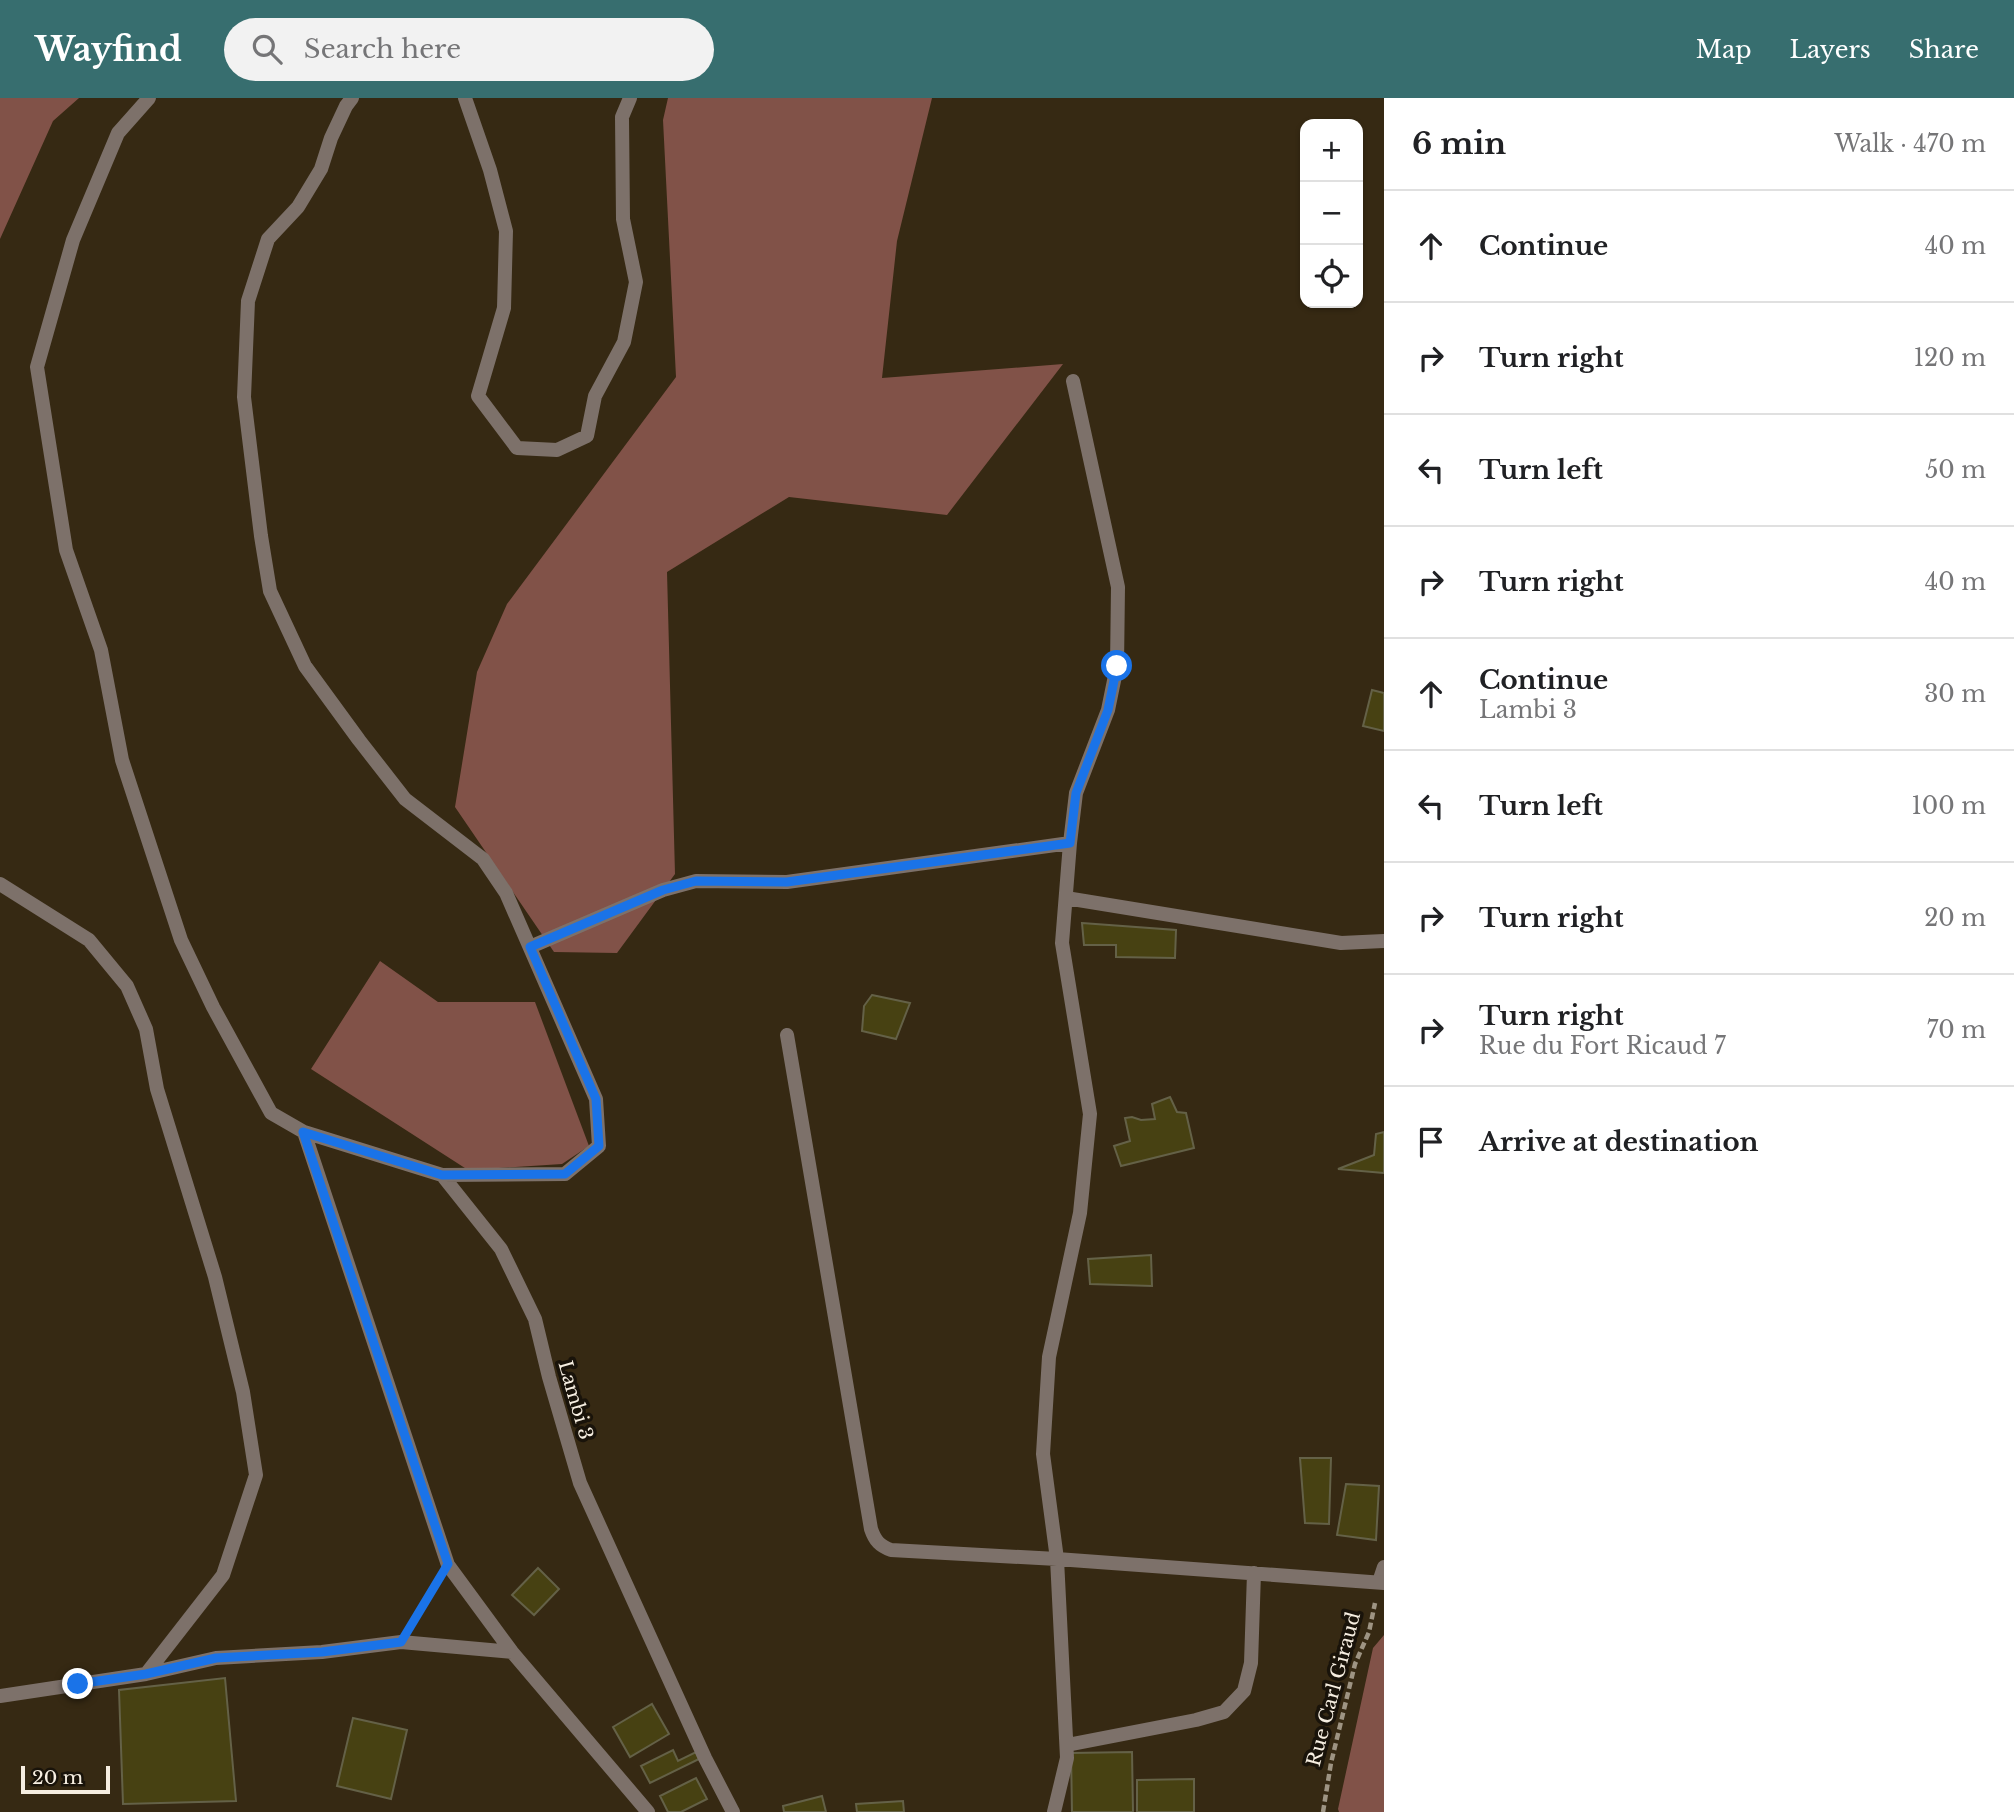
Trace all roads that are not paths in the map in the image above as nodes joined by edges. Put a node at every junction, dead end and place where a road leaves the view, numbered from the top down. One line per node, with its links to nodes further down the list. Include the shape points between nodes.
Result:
1 (149, 98): 12 (street, via 118,133 78,228 37,367 66,550 101,650 122,760 181,940 271,1113)
2 (352, 98): 10 (street, via 317,176 298,207 268,239 248,301 244,397 270,591 305,666 336,709 405,799 483,859 506,893)
3 (465, 98): 4 (street, via 506,231 504,308 478,396 517,448 556,450 587,436 596,396 624,342 636,282 623,219 622,117)
4 (629, 98)
5 (1073, 381): 6 (street, via 1118,587 1117,666 1108,710 1076,793)
6 (1070, 843): 8 (street); 10 (street, via 787,882 696,881 663,890)
7 (0, 884): 19 (street, via 89,940 127,986 146,1029 157,1089 215,1278 243,1392 256,1475 223,1575)
8 (1066, 898): 9 (street, via 1341,943); 14 (street, via 1062,943 1090,1114 1080,1213 1049,1357 1043,1454)
9 (1384, 940)
10 (530, 947): 13 (street, via 596,1099 599,1146 565,1174)
11 (787, 1035): 14 (street, via 875,1539 891,1550)
12 (303, 1132): 13 (street); 18 (street, via 448,1564)
13 (442, 1175): 23 (street, Lambi 3, via 501,1249 535,1319 580,1483)
14 (1057, 1559): 16 (street); 21 (street)
15 (1384, 1567): 17 (street)
16 (1254, 1573): 17 (street); 21 (street, via 1251,1663 1244,1691 1224,1712)
17 (1382, 1582)
18 (512, 1651): 19 (street, via 401,1642 216,1658); 22 (street)
19 (146, 1674): 20 (street)
20 (0, 1696)
21 (1067, 1745): 24 (street)
22 (648, 1812)
23 (733, 1812)
24 (1054, 1812)

